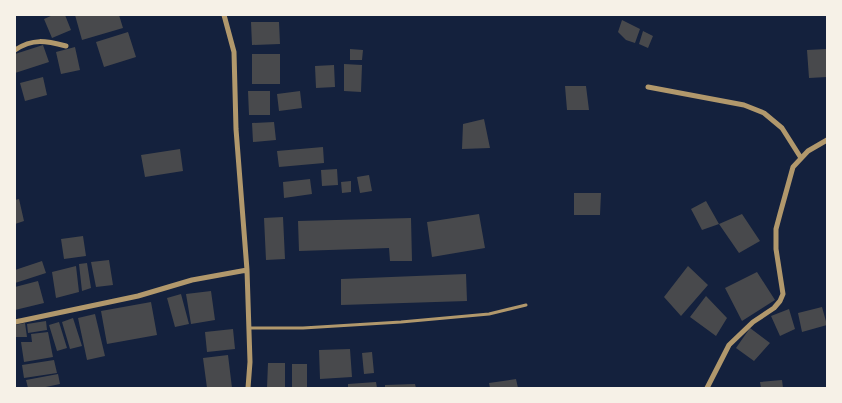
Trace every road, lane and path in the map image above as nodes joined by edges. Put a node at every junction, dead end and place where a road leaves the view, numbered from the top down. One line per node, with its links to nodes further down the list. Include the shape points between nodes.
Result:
1 (224, 15): 7 (street, via 234,52 236,129)
2 (66, 46): 3 (street, via 45,41 27,43)
3 (15, 50)
4 (648, 87): 6 (street, via 744,105 764,113 782,128)
5 (827, 140): 6 (street)
6 (801, 158): 12 (street, via 794,168 776,228 783,294 774,308 730,344)
7 (247, 270): 9 (street); 10 (street)
8 (526, 305): 10 (lane, via 489,314 410,321)
9 (15, 322)
10 (248, 328): 11 (street)
11 (248, 388)
12 (707, 388)

